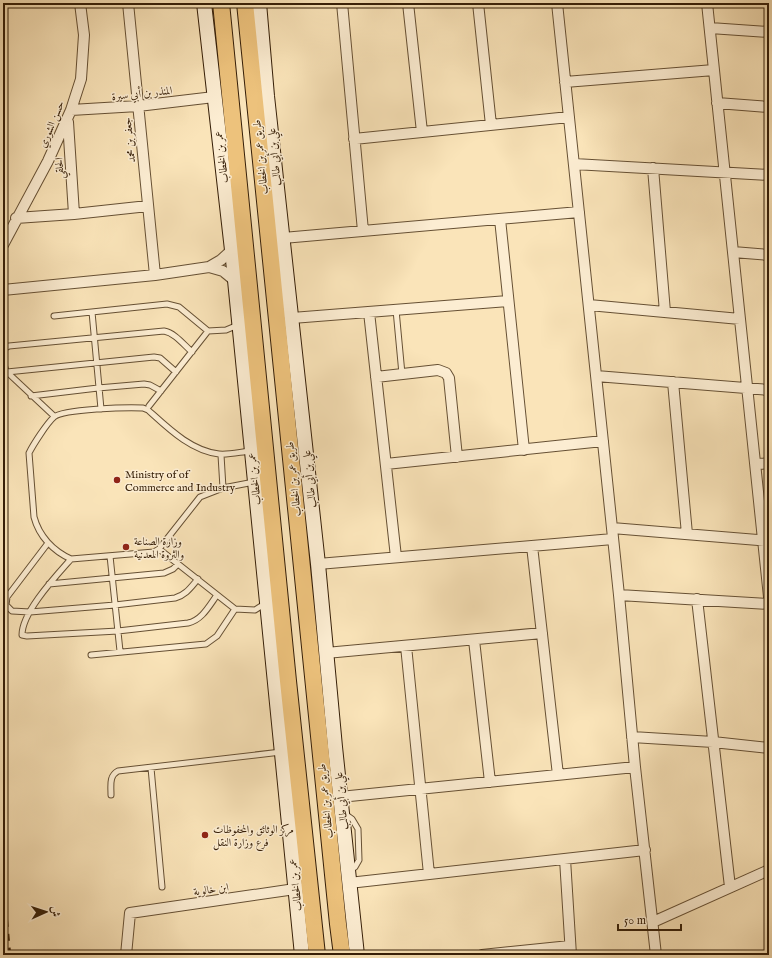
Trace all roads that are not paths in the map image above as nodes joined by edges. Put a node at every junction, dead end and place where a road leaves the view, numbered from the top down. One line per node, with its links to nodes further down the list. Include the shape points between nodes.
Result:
1 (80, 3): 22 (street, حسن الشوري, via 84,35 80,80)
2 (128, 3): 20 (street, جعفر بن محمد)
3 (204, 3): 17 (street, عمر بن الخطاب)
4 (221, 3): 18 (main road)
5 (245, 3): 25 (main road, طريق عمر بن الخطاب)
6 (259, 3): 16 (street, علي بن أبي طالب)
7 (342, 3): 29 (street)
8 (408, 3): 28 (street)
9 (478, 3): 26 (street)
10 (557, 3): 15 (street)
11 (707, 3): 12 (street)
12 (710, 28): 13 (street); 14 (street)
13 (769, 32)
14 (714, 70): 15 (street); 19 (street)
15 (565, 82): 23 (street)
16 (267, 96): 25 (street); 40 (street, علي بن أبي طالب)
17 (214, 97): 20 (street, المنذر بن أبي سيرة); 27 (street, عمر بن الخطاب)
18 (230, 100): 27 (street); 118 (main road)
19 (718, 103): 21 (street); 32 (street)
20 (138, 106): 22 (street, المنذر بن أبي سيرة); 34 (street, جعفر بن محمد)
21 (769, 107)
22 (71, 110): 24 (street, حسن الشوري)
23 (569, 117): 26 (street); 30 (street)
24 (68, 121): 36 (street, الحلقي); 37 (street, حسن الشوري)
25 (256, 121): 120 (main road, طريق عمر بن الخطاب)
26 (491, 125): 28 (street)
27 (218, 129): 42 (street, عمر بن الخطاب)
28 (422, 132): 29 (street)
29 (354, 140): 39 (street)
30 (574, 164): 31 (street); 35 (street)
31 (653, 168): 32 (street); 54 (street)
32 (725, 173): 33 (street); 43 (street)
33 (769, 175)
34 (148, 206): 36 (street); 46 (street, جعفر بن محمد)
35 (579, 212): 38 (street); 50 (street)
36 (74, 214): 37 (street)
37 (16, 218): 41 (street, حسن الشوري)
38 (500, 219): 39 (street); 49 (street)
39 (363, 231): 40 (street)
40 (283, 238): 56 (street, علي بن أبي طالب)
41 (3, 245)
42 (232, 250): 45 (street); 47 (street, عمر بن الخطاب)
43 (733, 252): 44 (street); 57 (street)
44 (769, 255)
45 (209, 267): 46 (street); 47 (street, via 223,271)
46 (155, 275): 48 (street)
47 (234, 280): 58 (street, عمر بن الخطاب)
48 (3, 290)
49 (508, 301): 51 (street); 78 (street)
50 (589, 306): 54 (street); 66 (street)
51 (396, 310): 53 (street); 65 (lane)
52 (92, 312): 55 (lane); 59 (lane, via 174,305); 60 (lane)
53 (369, 312): 56 (street); 67 (street)
54 (665, 312): 57 (street)
55 (54, 316)
56 (292, 318): 98 (street, علي بن أبي طالب)
57 (740, 319): 70 (street)
58 (239, 325): 59 (lane, via 226,330); 79 (street, عمر بن الخطاب)
59 (208, 331): 61 (lane)
60 (94, 338): 61 (lane, via 168,331); 62 (lane); 63 (lane, via 9,346 5,348 4,353)
61 (192, 352): 64 (lane)
62 (97, 362): 63 (lane); 64 (lane, via 154,357 160,358); 69 (lane)
63 (7, 372): 73 (lane)
64 (176, 372): 72 (lane)
65 (402, 374): 67 (street); 81 (street, via 438,370 448,375)
66 (596, 376): 68 (street); 77 (street)
67 (376, 377): 83 (street)
68 (673, 382): 70 (street); 88 (street)
69 (98, 388): 72 (lane, via 144,384); 73 (lane); 75 (lane)
70 (748, 388): 71 (street); 82 (street)
71 (769, 390)
72 (161, 391): 74 (lane)
73 (31, 396): 76 (lane)
74 (149, 406)
75 (101, 409): 76 (lane); 80 (lane, via 143,408 189,443)
76 (54, 416): 91 (lane, via 29,453 34,517 37,527)
77 (603, 441): 78 (street); 87 (street)
78 (524, 450): 81 (street)
79 (251, 451): 80 (lane); 85 (street, عمر بن الخطاب)
80 (220, 454): 86 (lane)
81 (457, 457): 83 (street)
82 (755, 463): 84 (street); 90 (street)
83 (386, 464): 95 (street)
84 (769, 464)
85 (254, 482): 86 (lane); 106 (street, عمر بن الخطاب)
86 (222, 488): 93 (lane, via 200,497)
87 (612, 528): 88 (street); 89 (street)
88 (687, 534): 90 (street)
89 (613, 539): 92 (street); 103 (street)
90 (766, 541): 104 (street)
91 (48, 543): 96 (lane); 110 (lane, via 7,597 6,605 12,611)
92 (532, 546): 95 (street); 112 (street)
93 (159, 549): 94 (lane, via 154,552); 97 (lane)
94 (110, 556): 96 (lane); 99 (lane)
95 (396, 557): 98 (street)
96 (71, 559): 101 (lane)
97 (178, 564): 99 (lane, via 164,573); 100 (lane)
98 (318, 564): 116 (street, علي بن أبي طالب)
99 (112, 577): 101 (lane); 108 (lane)
100 (198, 580): 102 (lane); 108 (lane, via 182,596)
101 (49, 584): 110 (lane)
102 (217, 594): 109 (lane); 111 (lane, via 196,621)
103 (619, 595): 105 (street); 121 (street)
104 (769, 597)
105 (697, 599): 107 (street); 122 (street)
106 (267, 603): 109 (lane, via 255,610); 119 (street, عمر بن الخطاب)
107 (769, 604)
108 (115, 605): 110 (lane); 111 (lane)
109 (236, 609): 115 (lane, via 217,636 206,644)
110 (30, 612): 111 (lane, via 22,628 22,635)
111 (118, 631): 115 (lane)
112 (542, 633): 113 (street); 128 (street)
113 (474, 640): 114 (street); 129 (street)
114 (406, 646): 116 (street); 130 (street)
115 (120, 651): 117 (lane)
116 (326, 653): 123 (street, علي بن أبي طالب)
117 (91, 654)
118 (288, 681): 119 (street); 143 (main road)
119 (276, 700): 125 (street, عمر بن الخطاب)
120 (318, 724): 123 (street); 148 (main road, طريق عمر بن الخطاب)
121 (632, 737): 122 (street); 126 (street)
122 (713, 742): 124 (street); 139 (street)
123 (335, 747): 132 (street, علي بن أبي طالب)
124 (769, 748)
125 (282, 752): 127 (lane); 140 (street, عمر بن الخطاب)
126 (635, 767): 128 (street); 133 (street)
127 (151, 768): 131 (lane, via 118,771 113,774); 138 (lane)
128 (558, 775): 129 (street)
129 (490, 782): 130 (street)
130 (421, 789): 132 (street); 136 (street)
131 (111, 795)
132 (340, 797): 137 (street, علي بن أبي طالب)
133 (645, 850): 134 (street); 142 (street)
134 (565, 859): 136 (street); 144 (street)
135 (769, 870): 139 (street)
136 (429, 874): 137 (street)
137 (348, 877): 149 (street, علي بن أبي طالب)
138 (162, 887)
139 (730, 887): 142 (street)
140 (295, 889): 141 (street, عمر بن الخطاب); 145 (street, ابن خالوية, via 130,913)
141 (299, 917): 143 (street); 146 (street, عمر بن الخطاب)
142 (653, 922): 151 (street)
143 (314, 934): 147 (main road)
144 (571, 950): 150 (street)
145 (126, 955)
146 (302, 955)
147 (317, 955)
148 (342, 955)
149 (357, 955)
150 (482, 955)
151 (656, 955)

